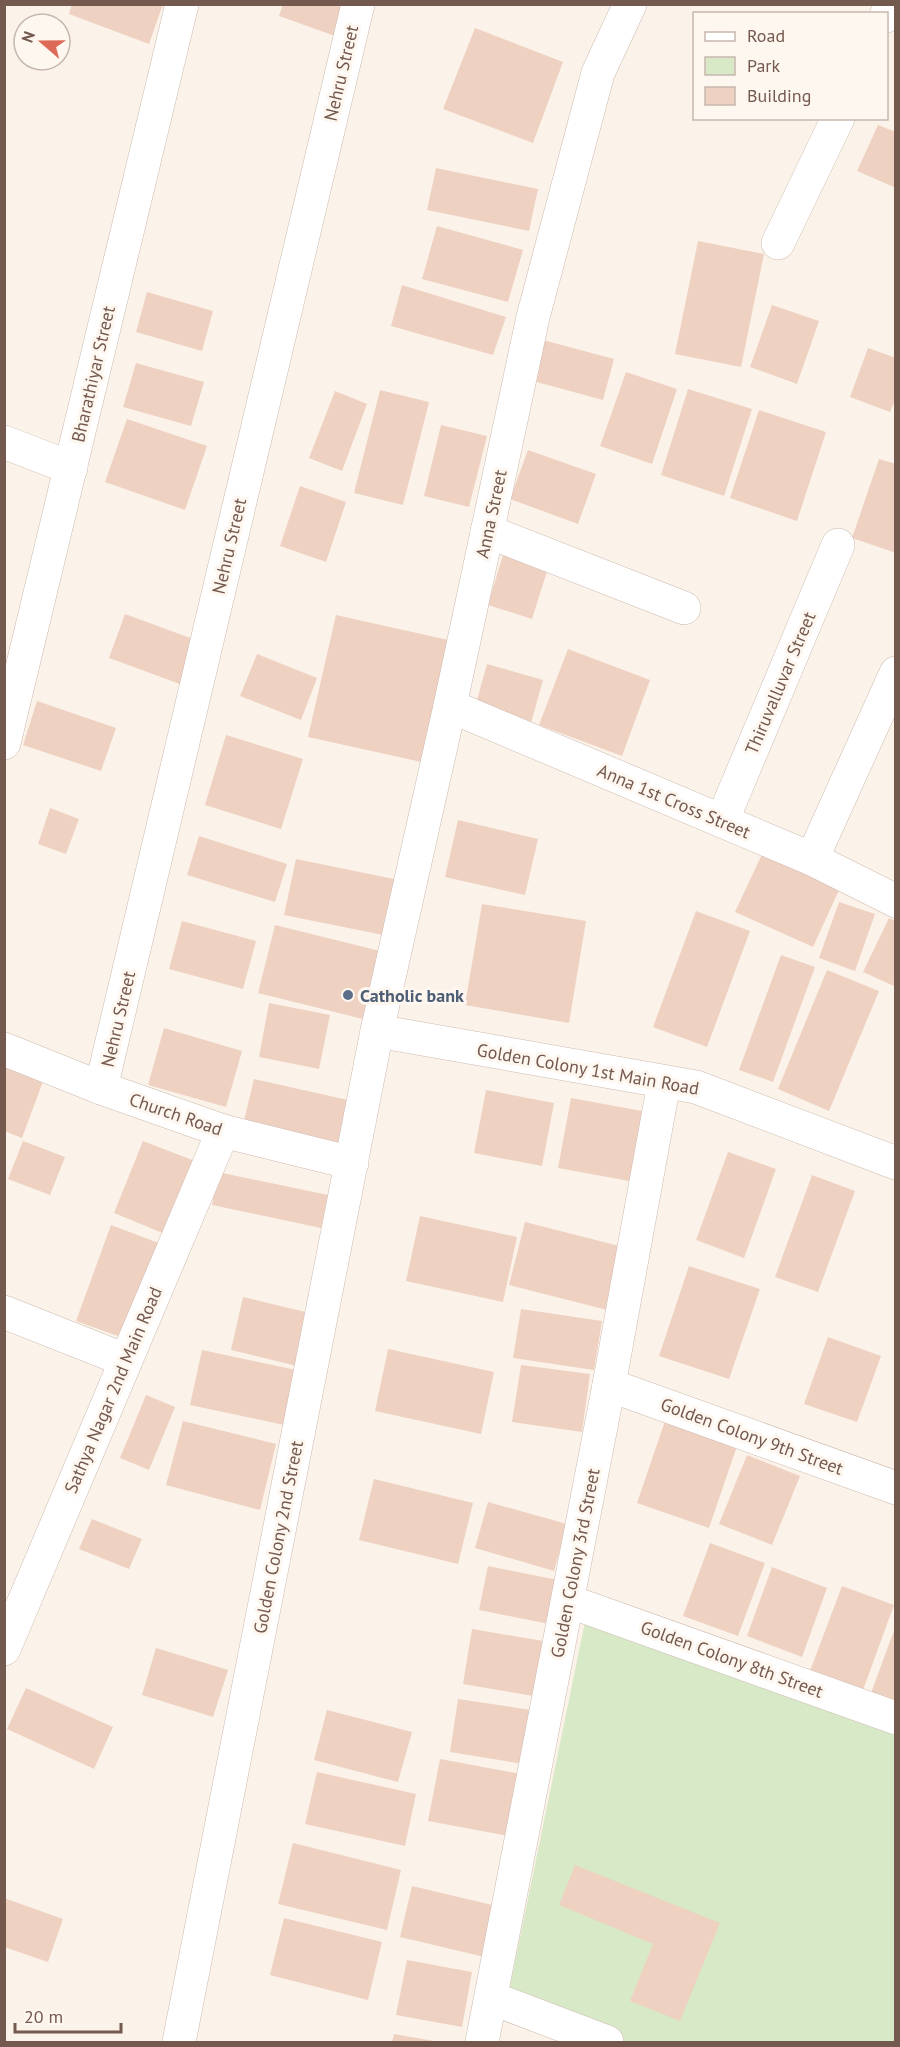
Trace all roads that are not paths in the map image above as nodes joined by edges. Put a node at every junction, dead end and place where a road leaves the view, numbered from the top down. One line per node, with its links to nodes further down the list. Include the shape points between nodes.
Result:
1 (182, 4): 7 (street, Bharathiyar Street)
2 (358, 4): 21 (street, Nehru Street)
3 (630, 4): 8 (street, Anna Street, via 598,73 533,317)
4 (837, 120): 5 (street)
5 (778, 243)
6 (4, 442): 7 (street)
7 (70, 468): 11 (street, Bharathiyar Street)
8 (488, 531): 10 (street); 13 (street, Anna Street)
9 (838, 545): 15 (street, Thiruvalluvar Street)
10 (684, 608)
11 (16, 648): 14 (street, Bharathiyar Street)
12 (896, 673): 16 (street)
13 (450, 706): 15 (street, Anna 1st Cross Street); 18 (street, Anna Street)
14 (4, 743)
15 (722, 821): 16 (street, Anna 1st Cross Street)
16 (812, 859): 17 (street, Anna 1st Cross Street)
17 (896, 901)
18 (377, 1031): 20 (street, Golden Colony 1st Main Road); 23 (street, Golden Colony 2nd Street)
19 (4, 1049): 21 (street, Church Road)
20 (664, 1083): 24 (street, Golden Colony 1st Main Road, via 696,1087); 27 (street, Golden Colony 3rd Street)
21 (101, 1088): 22 (street, Church Road)
22 (223, 1131): 23 (street, Church Road); 26 (street, Sathya Nagar 2nd Main Road)
23 (352, 1163): 33 (street, Golden Colony 2nd Street)
24 (896, 1163)
25 (4, 1312): 26 (street)
26 (125, 1360): 30 (street, Sathya Nagar 2nd Main Road)
27 (609, 1385): 28 (street, Golden Colony 9th Street); 29 (street, Golden Colony 3rd Street)
28 (896, 1488)
29 (568, 1601): 31 (street, Golden Colony 8th Street); 32 (street, Golden Colony 3rd Street)
30 (4, 1649)
31 (896, 1718)
32 (491, 1998): 34 (street, Golden Colony 3rd Street); 35 (street)
33 (179, 2043)
34 (482, 2043)
35 (607, 2043)

